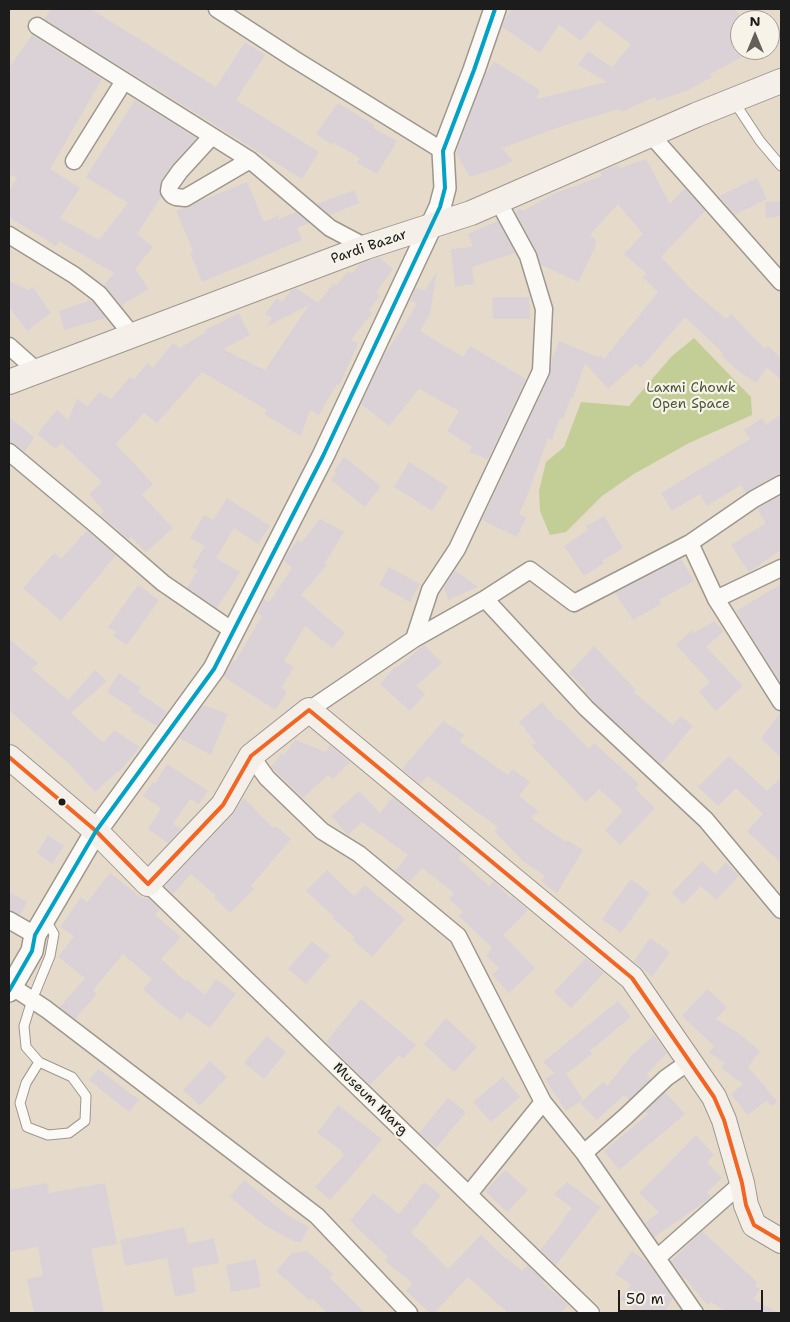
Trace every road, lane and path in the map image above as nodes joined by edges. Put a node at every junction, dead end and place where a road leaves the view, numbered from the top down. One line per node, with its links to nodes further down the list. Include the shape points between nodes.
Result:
1 (217, 9): 9 (street)
2 (495, 9): 9 (street)
3 (37, 26): 5 (street)
4 (781, 80): 6 (main road, Pardi Bazar)
5 (124, 81): 8 (street); 11 (street)
6 (733, 100): 7 (main road, Pardi Bazar); 12 (lane)
7 (651, 135): 13 (main road, Pardi Bazar); 17 (street)
8 (212, 136): 10 (street); 10 (street, via 170,185 172,195 185,198)
9 (443, 151): 14 (street, via 445,188)
10 (250, 160): 16 (street, via 330,228)
11 (74, 161)
12 (781, 166)
13 (498, 201): 14 (main road, Pardi Bazar); 29 (street, via 528,256 544,309 541,371 457,549 430,590)
14 (432, 226): 16 (main road, Pardi Bazar); 28 (street, via 323,456)
15 (9, 235): 18 (street, via 99,294)
16 (366, 247): 18 (main road, Pardi Bazar)
17 (781, 282)
18 (133, 336): 20 (main road, Pardi Bazar)
19 (9, 346): 20 (street)
20 (37, 371): 21 (main road, Pardi Bazar)
21 (9, 382)
22 (9, 452): 28 (street, via 162,583)
23 (781, 484): 24 (street)
24 (690, 543): 26 (street); 27 (street, via 574,603 530,570)
25 (781, 568): 26 (street)
26 (716, 599): 30 (street)
27 (485, 600): 29 (street); 36 (street, via 586,708 706,820)
28 (233, 631): 34 (street, via 214,669)
29 (414, 639): 31 (street)
30 (781, 702)
31 (309, 710): 32 (main road); 41 (main road, via 632,978)
32 (251, 756): 35 (main road, via 223,805); 43 (street, via 267,778 322,831 359,854 458,936)
33 (9, 757): 34 (main road)
34 (96, 832): 35 (main road); 38 (street)
35 (148, 884): 46 (street, Museum Marg)
36 (781, 910)
37 (9, 920): 38 (street)
38 (40, 927): 39 (street, via 32,951); 40 (lane, via 54,934 50,956)
39 (10, 989): 40 (street)
40 (32, 1000): 42 (lane, via 24,1026 26,1047); 49 (street, via 317,1216)
41 (690, 1061): 44 (street, via 666,1078); 45 (main road, via 714,1097 724,1120)
42 (40, 1062): 42 (lane, via 72,1077 86,1096 85,1121 69,1133 48,1135 28,1127 20,1103 26,1083)
43 (543, 1102): 44 (street); 46 (street)
44 (584, 1153): 48 (street)
45 (742, 1183): 47 (main road, via 754,1225); 48 (street)
46 (469, 1194): 50 (street, Museum Marg)
47 (781, 1241)
48 (657, 1258): 51 (street)
49 (409, 1313)
50 (591, 1313)
51 (695, 1313)

